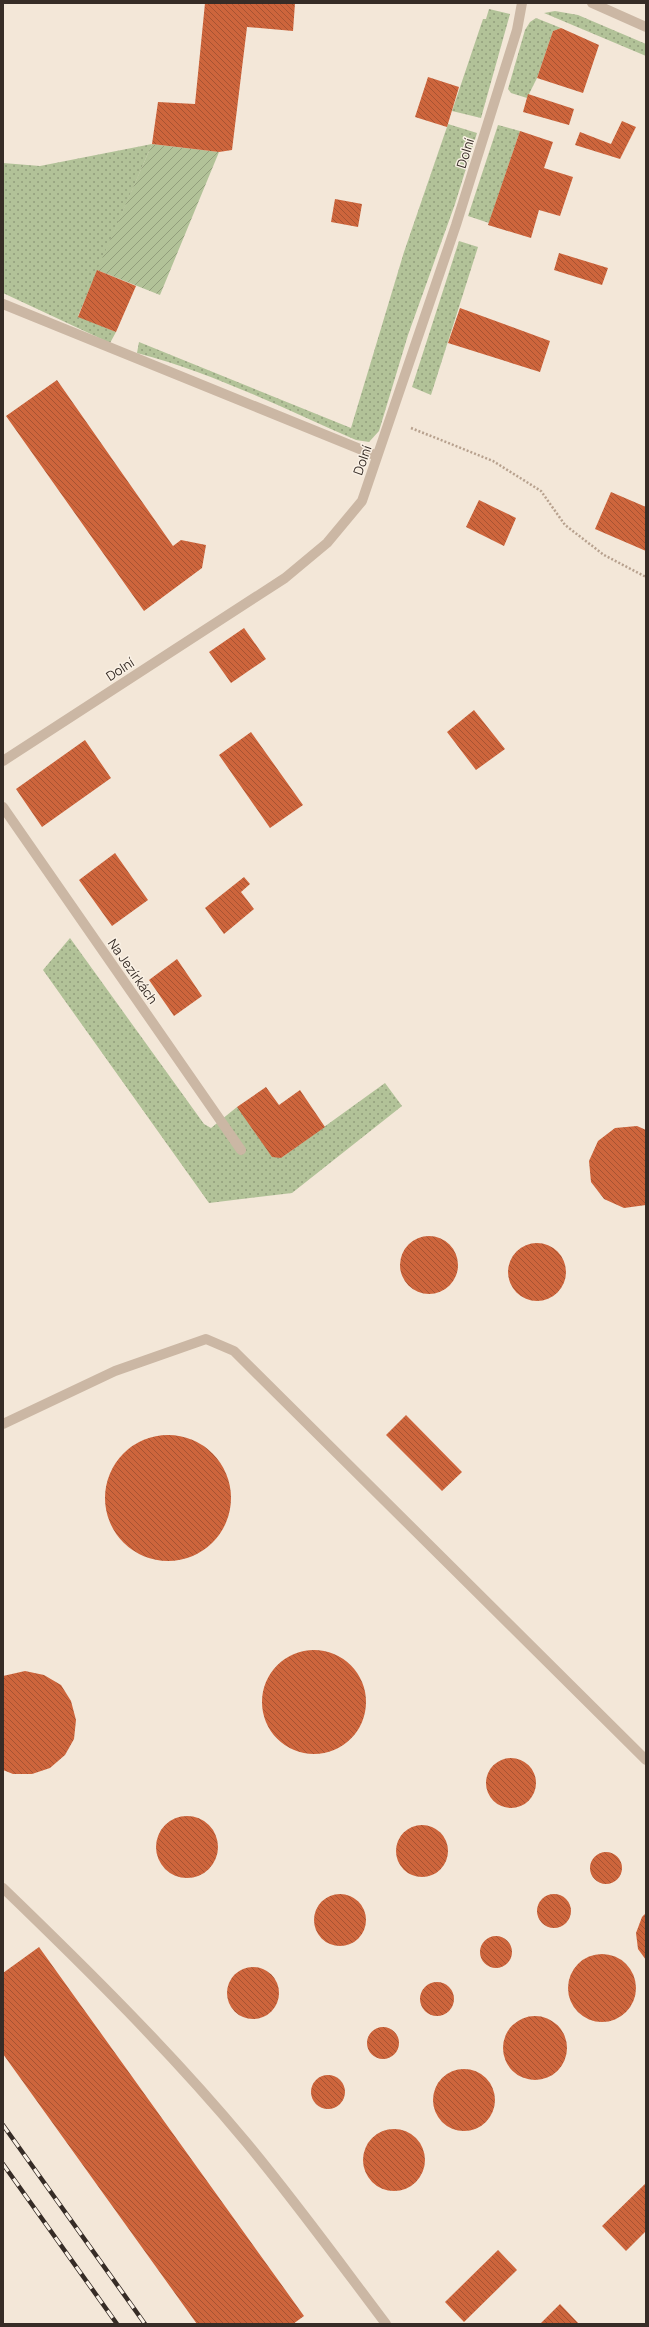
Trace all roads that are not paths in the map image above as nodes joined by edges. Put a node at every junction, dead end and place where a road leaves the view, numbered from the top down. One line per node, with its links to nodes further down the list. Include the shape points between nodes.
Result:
1 (522, 3): 5 (street, Dolní, via 517,30 456,225)
2 (592, 3): 3 (street)
3 (646, 27)
4 (3, 304): 5 (street)
5 (377, 456): 6 (street, Dolní, via 362,501 327,542 285,578)
6 (3, 761)
7 (3, 807): 8 (street, Na Jezírkách)
8 (242, 1150)
9 (3, 1424): 10 (street, via 115,1372 206,1339 234,1351)
10 (646, 1760)
11 (3, 1888): 12 (street, via 80,1962 246,2141)
12 (386, 2324)

